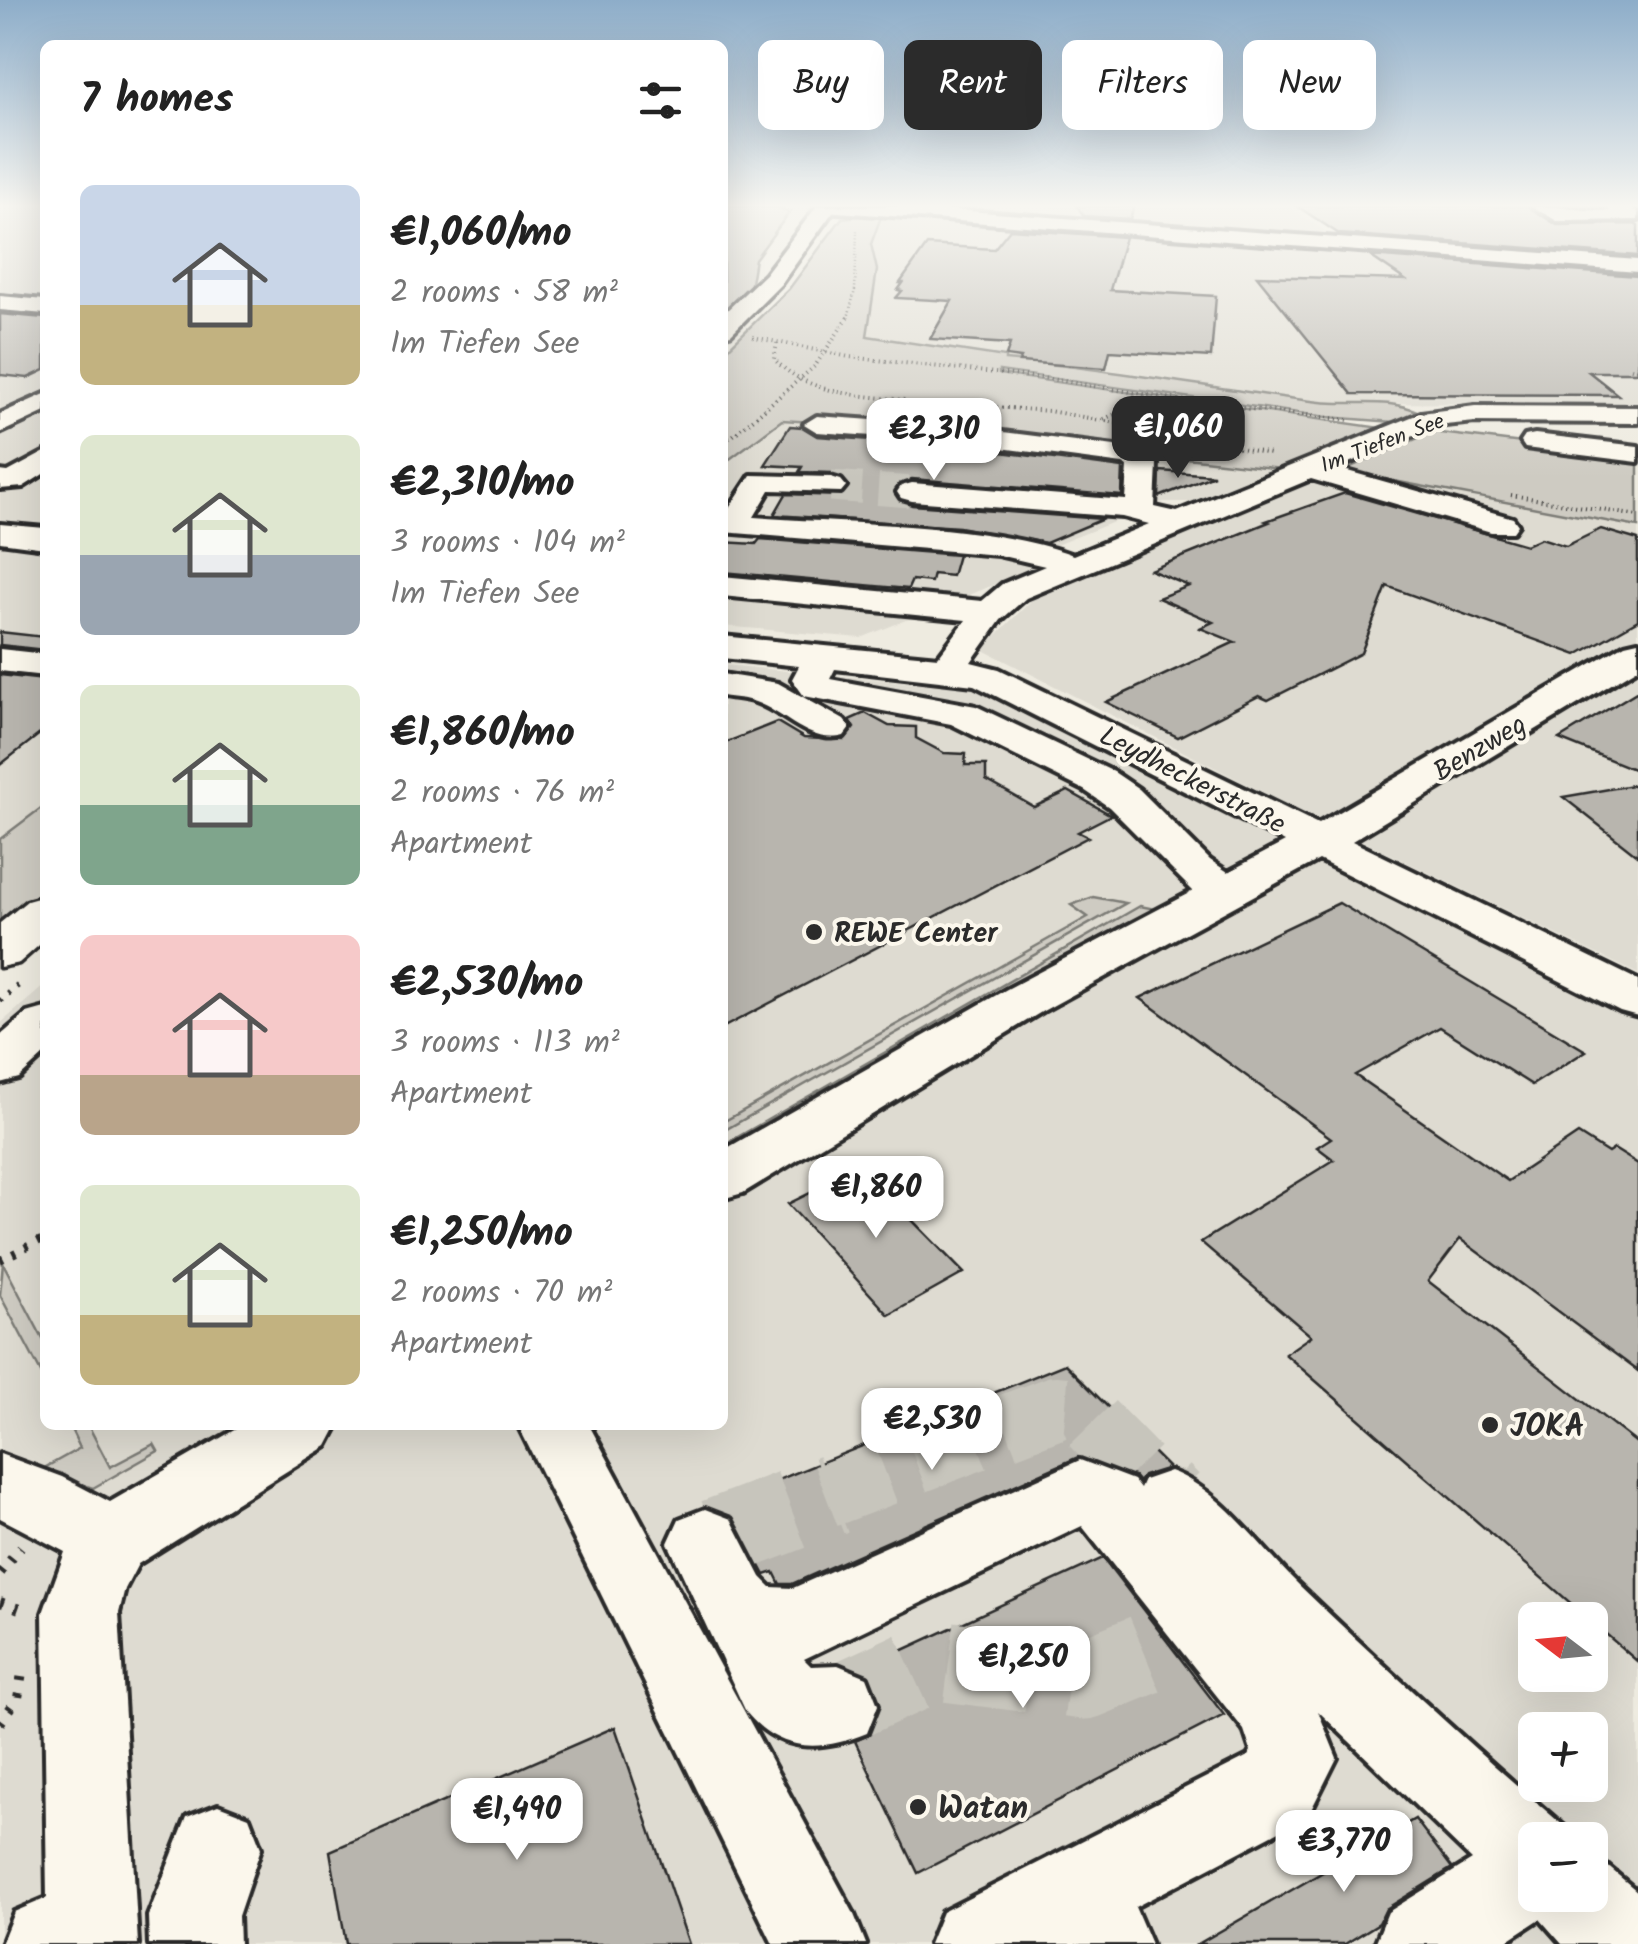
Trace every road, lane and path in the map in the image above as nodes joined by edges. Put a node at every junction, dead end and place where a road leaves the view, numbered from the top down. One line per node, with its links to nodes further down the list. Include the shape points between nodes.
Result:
1 (751, 297): 5 (main road)
2 (755, 297): 5 (main road)
3 (853, 297): 9 (path)
4 (0, 303): 6 (street)
5 (748, 304): 7 (main road)
6 (40, 306)
7 (728, 323)
8 (751, 337): 9 (path)
9 (826, 354): 14 (path); 22 (path)
10 (1632, 368): 11 (path)
11 (1638, 370)
12 (18, 387): 13 (street)
13 (40, 389)
14 (1155, 396): 17 (path); 21 (path)
15 (40, 405): 20 (street)
16 (1638, 415): 21 (street, Im Tiefen See, via 1466,414)
17 (1102, 420)
18 (1606, 422): 23 (street)
19 (817, 424): 31 (street, via 1124,454 1143,464)
20 (0, 425)
21 (1411, 427): 23 (street, via 1558,433); 27 (street, Im Tiefen See)
22 (728, 440)
23 (1626, 452)
24 (0, 456): 25 (street)
25 (40, 460)
26 (40, 464): 28 (street, via 13,482)
27 (1309, 469): 32 (street, Im Tiefen See); 33 (street)
28 (0, 480)
29 (832, 486): 36 (street, via 761,481 734,524 998,544)
30 (912, 492): 31 (street)
31 (1140, 510): 32 (street)
32 (1178, 523): 36 (street, Im Tiefen See)
33 (1502, 524)
34 (0, 533): 35 (street)
35 (40, 537)
36 (1074, 566): 39 (street, Im Tiefen See, via 1014,591)
37 (728, 587): 38 (street)
38 (780, 591): 39 (street); 40 (street, via 765,618)
39 (989, 613): 47 (street, Im Tiefen See)
40 (860, 626)
41 (1638, 652): 49 (street, Benzweg)
42 (822, 657): 43 (street, Leydheckerstraße); 47 (street, Leydheckerstraße); 50 (street, via 812,679 817,688 962,714 1099,781)
43 (728, 658)
44 (0, 660): 46 (street)
45 (728, 662): 48 (street)
46 (40, 664)
47 (948, 669): 49 (street, Leydheckerstraße, via 1014,689)
48 (830, 728)
49 (1319, 842): 50 (street, Benzweg); 53 (street, Leydheckerstraße)
50 (1225, 892): 56 (street, Benzweg)
51 (40, 916): 52 (main road)
52 (0, 951)
53 (1638, 1000)
54 (40, 1030): 55 (street)
55 (0, 1065)
56 (728, 1174)
57 (40, 1240): 58 (path)
58 (0, 1260)
59 (295, 1430): 63 (street)
60 (556, 1430): 64 (street)
61 (0, 1486): 63 (street)
62 (1170, 1504): 71 (street, via 1310,1648)
63 (112, 1540): 76 (street, via 81,1613)
64 (630, 1575): 65 (street); 78 (street)
65 (737, 1577): 69 (street, via 774,1684 789,1702); 75 (street, via 1080,1492 1107,1503 1198,1642 1276,1706 1294,1758 1278,1786)
66 (31, 1612): 67 (path)
67 (28, 1630)
68 (23, 1664): 70 (path, via 18,1698)
69 (838, 1705)
70 (0, 1723)
71 (1518, 1844)
72 (218, 1848): 77 (street, via 194,1916)
73 (1518, 1882): 80 (street)
74 (1593, 1912): 81 (street)
75 (1090, 1918): 79 (street)
76 (78, 1937)
77 (194, 1944)
78 (822, 1944)
79 (974, 1944)
80 (1420, 1944)
81 (1629, 1944)

